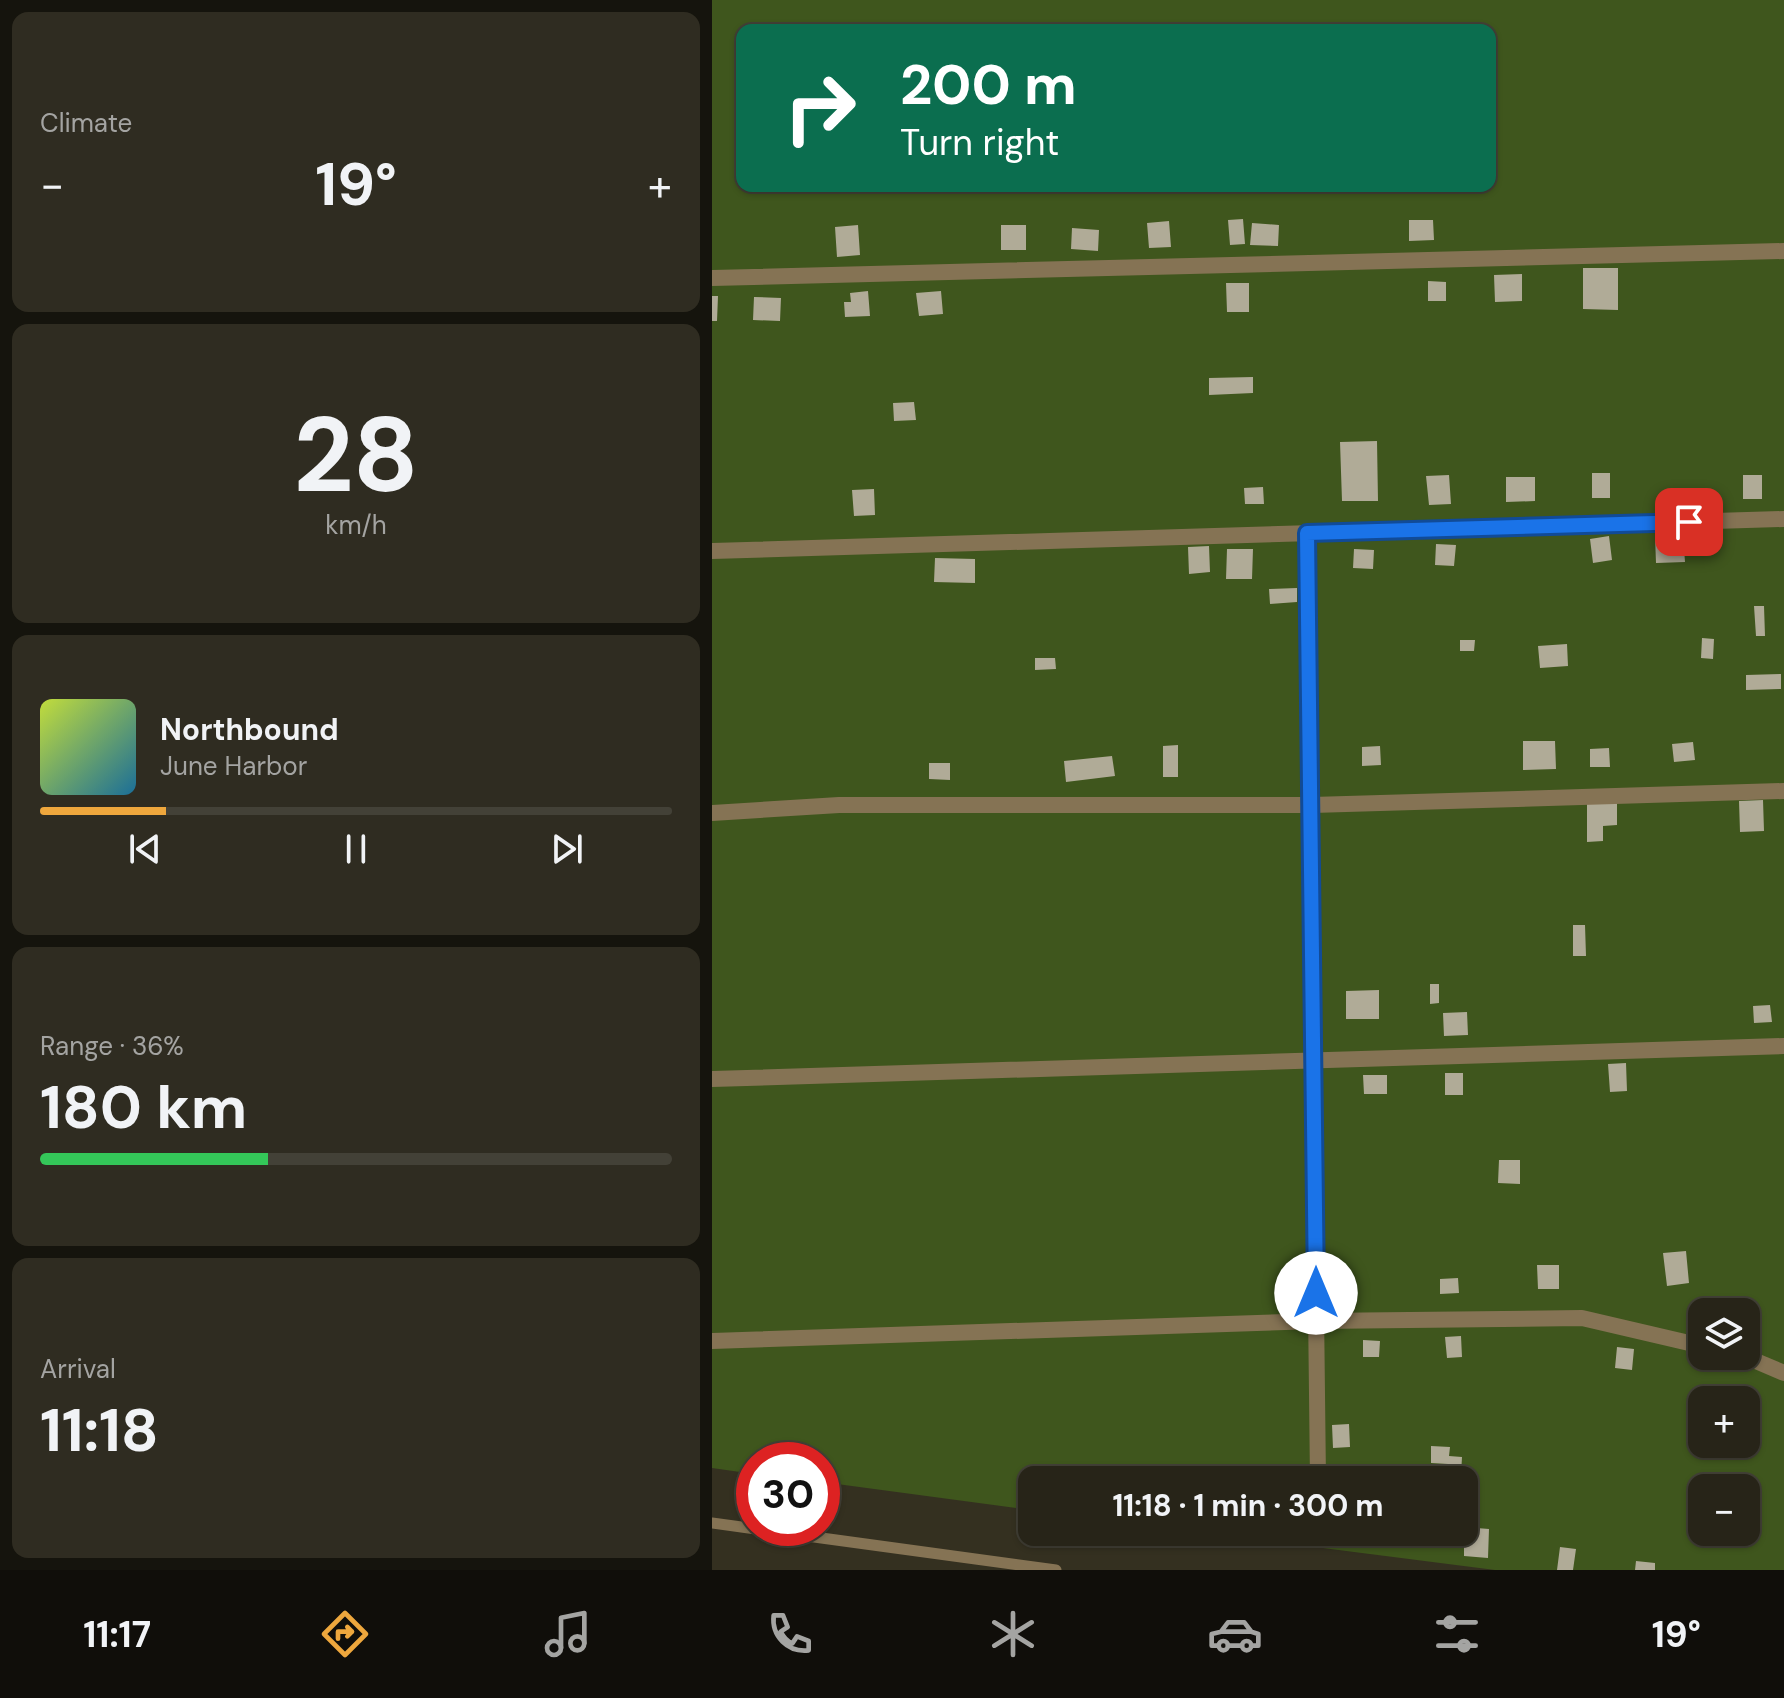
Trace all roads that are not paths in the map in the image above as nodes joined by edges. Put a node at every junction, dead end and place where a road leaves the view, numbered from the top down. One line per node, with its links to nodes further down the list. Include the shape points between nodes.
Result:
1 (1784, 251): 2 (street)
2 (712, 278)
3 (1784, 519): 4 (street)
4 (1307, 533): 5 (street); 7 (street)
5 (712, 551)
6 (1784, 791): 7 (street)
7 (1312, 805): 8 (street, via 839,805); 10 (street)
8 (712, 813)
9 (1784, 1046): 10 (street)
10 (1314, 1062): 11 (street); 12 (street)
11 (712, 1079)
12 (1316, 1321): 13 (street); 14 (street, via 1582,1318); 17 (street)
13 (712, 1341)
14 (1688, 1343)
15 (1760, 1363): 16 (street)
16 (1784, 1373)
17 (1318, 1466)
18 (712, 1523): 19 (lane)
19 (1056, 1570)

